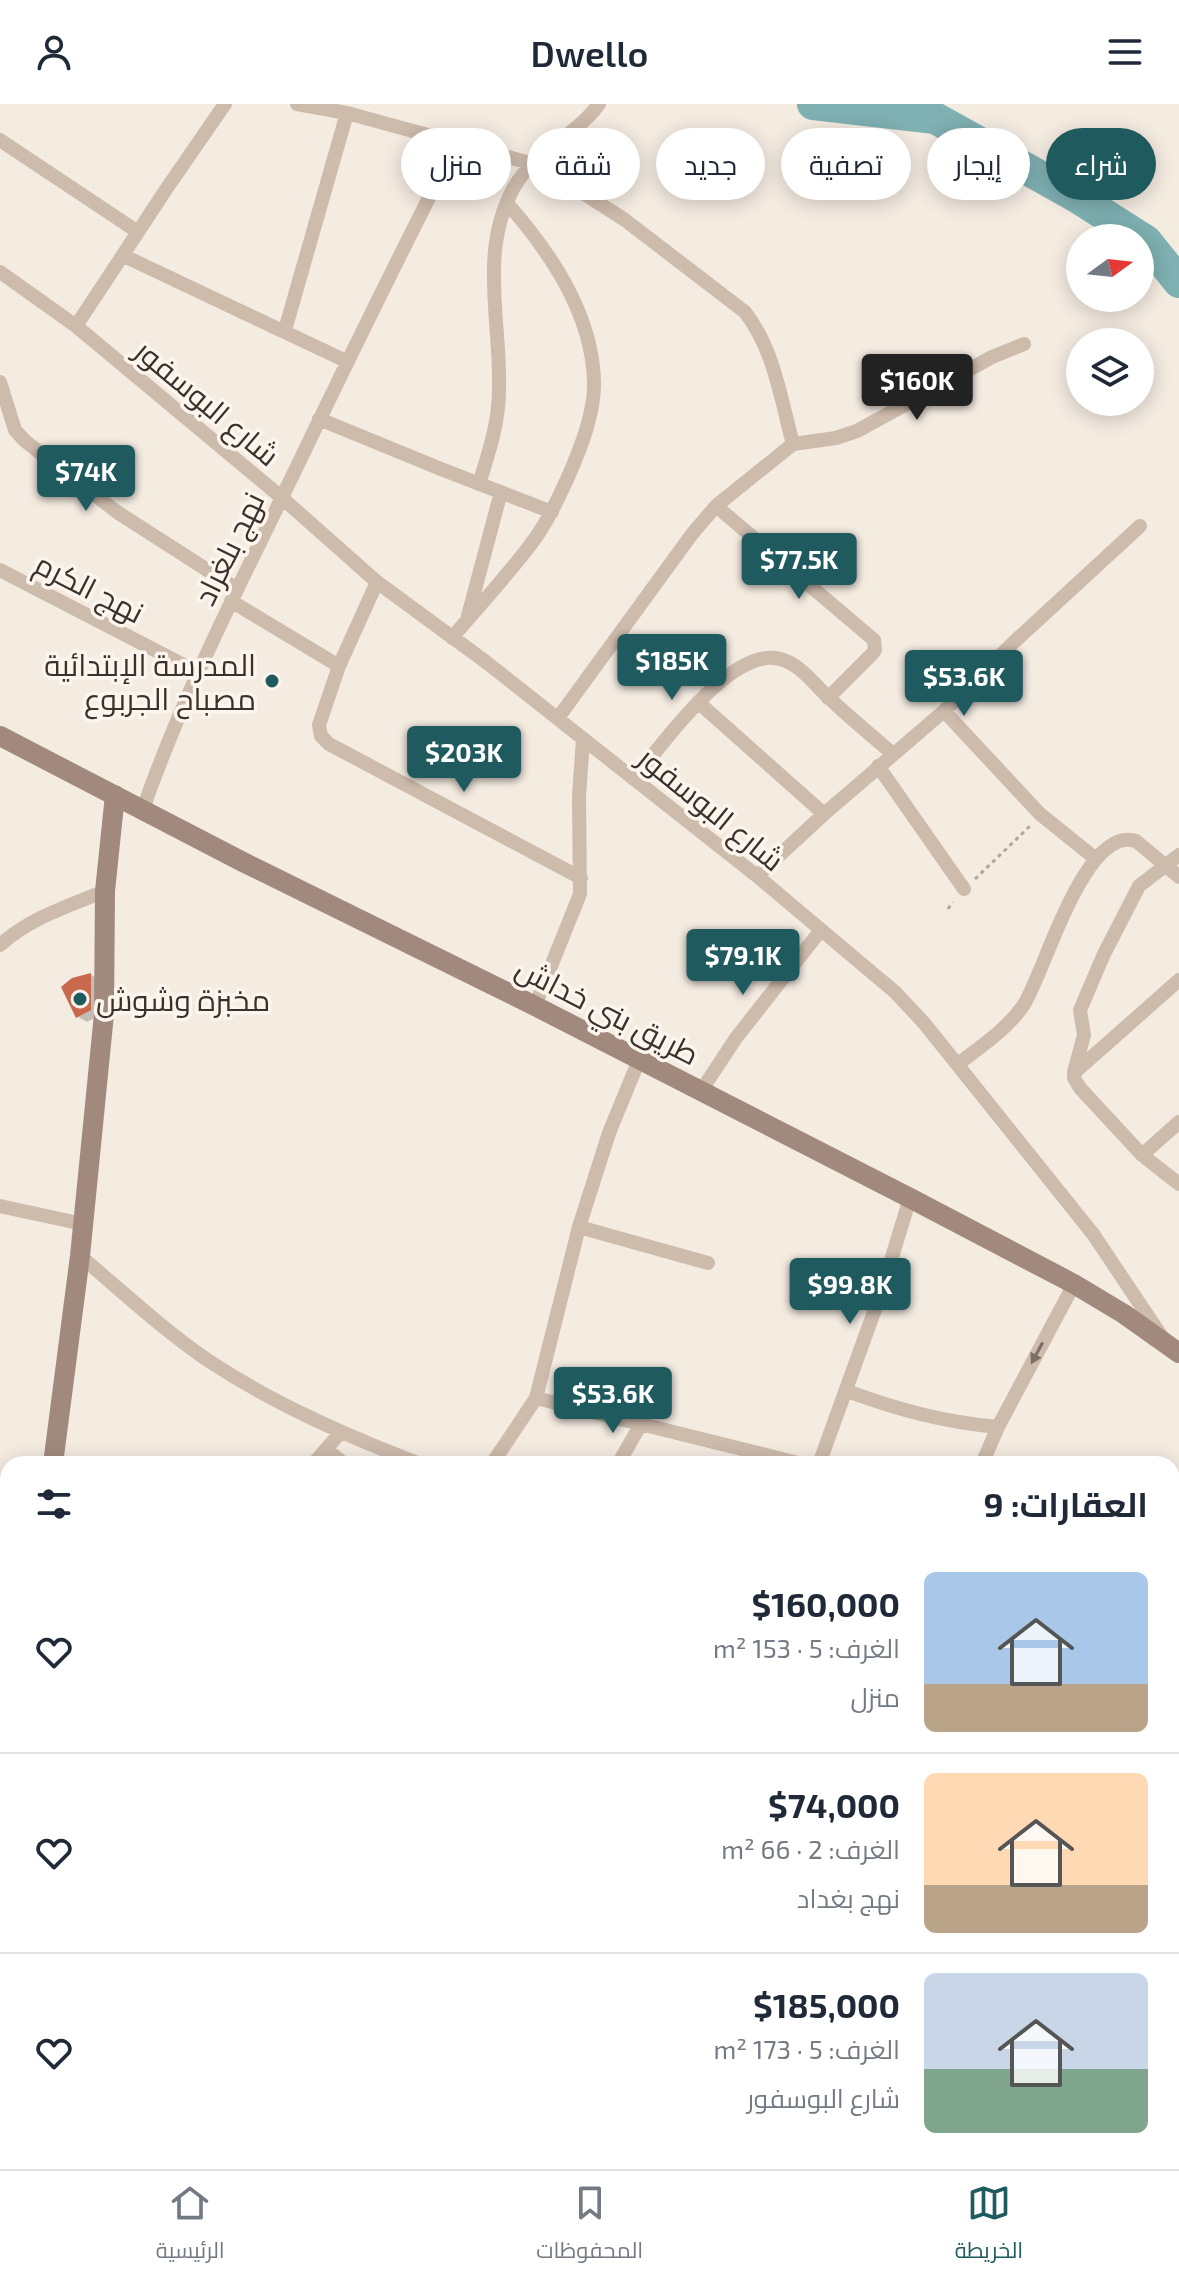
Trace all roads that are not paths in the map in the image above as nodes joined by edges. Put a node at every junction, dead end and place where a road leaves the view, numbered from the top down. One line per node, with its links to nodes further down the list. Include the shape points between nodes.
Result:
1 (225, 104): 12 (street)
2 (297, 104): 4 (street)
3 (599, 104): 6 (street)
4 (347, 113): 5 (street); 16 (street)
5 (402, 128)
6 (576, 128)
7 (0, 140): 12 (street)
8 (527, 168): 11 (street)
9 (428, 200): 18 (street, نهج بلغراد)
10 (594, 200): 22 (street, via 745,312 766,347)
11 (507, 203): 23 (street, via 494,252 498,422); 27 (street, via 559,272 589,347 594,382 590,415)
12 (138, 232): 13 (street)
13 (124, 256): 15 (street); 16 (street)
14 (0, 272): 15 (street, شارع البوسفور)
15 (76, 326): 25 (street, شارع البوسفور)
16 (285, 330): 18 (street)
17 (1024, 344): 22 (street, via 857,431)
18 (346, 361): 21 (street, نهج بلغراد)
19 (0, 382): 20 (street)
20 (3, 403): 31 (street, via 18,434 64,474)
21 (319, 419): 23 (street); 25 (street, نهج بلغراد)
22 (793, 444): 26 (street)
23 (479, 484): 24 (street)
24 (501, 492): 27 (street); 32 (street)
25 (281, 497): 30 (street, شارع البوسفور); 31 (street, نهج بلغراد)
26 (716, 506): 36 (street, via 874,640 872,654); 39 (street)
27 (552, 512): 32 (street)
28 (1140, 526): 38 (street)
29 (0, 570): 35 (street, نهج الكرم)
30 (377, 582): 33 (street, شارع البوسفور); 34 (street)
31 (234, 595): 34 (street); 35 (street, نهج بلغراد)
32 (466, 622): 33 (street)
33 (452, 638): 39 (street, شارع البوسفور)
34 (339, 666): 53 (street, via 319,725 324,740)
35 (199, 673): 46 (street, نهج بلغراد)
36 (828, 698): 37 (street, via 797,668 776,658 733,671); 42 (street)
37 (698, 702): 44 (street); 47 (street)
38 (944, 711): 42 (street); 49 (street, via 1040,814)
39 (558, 718): 41 (street, شارع البوسفور)
40 (0, 736): 45 (main road, طريق بني خداش)
41 (583, 739): 44 (street, شارع البوسفور); 53 (street)
42 (893, 754): 43 (street)
43 (878, 766): 47 (street); 54 (street)
44 (634, 779): 51 (street, شارع البوسفور)
45 (115, 795): 46 (main road, طريق بني خداش); 55 (main road)
46 (143, 809): 59 (main road, طريق بني خداش)
47 (824, 814): 51 (street)
48 (1179, 855): 50 (street)
49 (1096, 859): 50 (street, via 1128,839); 61 (street, via 1068,903 1025,1003 1004,1028)
50 (1163, 866): 52 (street); 62 (street, via 1139,886 1087,993)
51 (757, 876): 56 (street, شارع البوسفور)
52 (1179, 877)
53 (581, 878): 59 (street, via 577,904)
54 (964, 889)
55 (105, 891): 57 (street, via 46,914); 69 (main road, via 104,1014)
56 (821, 930): 61 (street, شارع البوسفور, via 895,992); 63 (street)
57 (0, 945)
58 (1179, 980): 62 (street)
59 (535, 1006): 60 (main road, طريق بني خداش)
60 (639, 1060): 63 (main road, طريق بني خداش); 70 (street)
61 (958, 1064): 74 (street, شارع البوسفور, via 1093,1234)
62 (1074, 1072): 65 (street, via 1080,1088)
63 (701, 1091): 67 (main road, طريق بني خداش)
64 (1179, 1122): 65 (street)
65 (1142, 1155): 66 (street)
66 (1179, 1184)
67 (910, 1198): 73 (main road, طريق بني خداش); 75 (street)
68 (0, 1206): 69 (street)
69 (83, 1224): 71 (main road)
70 (579, 1227): 72 (street); 76 (street)
71 (80, 1256): 79 (street, via 206,1359); 81 (main road)
72 (708, 1263)
73 (1074, 1284): 74 (main road, طريق بني خداش); 78 (street, one-way to 78)
74 (1172, 1347)
75 (847, 1391): 78 (street, via 932,1419); 88 (street)
76 (536, 1398): 77 (street); 85 (street)
77 (641, 1424): 86 (street); 87 (street)
78 (998, 1427): 89 (street)
79 (341, 1432): 80 (street); 84 (street)
80 (326, 1449): 82 (street); 83 (street)
81 (54, 1456)
82 (320, 1456)
83 (334, 1456)
84 (400, 1456)
85 (497, 1456)
86 (623, 1456)
87 (770, 1456)
88 (822, 1456)
89 (985, 1456)

